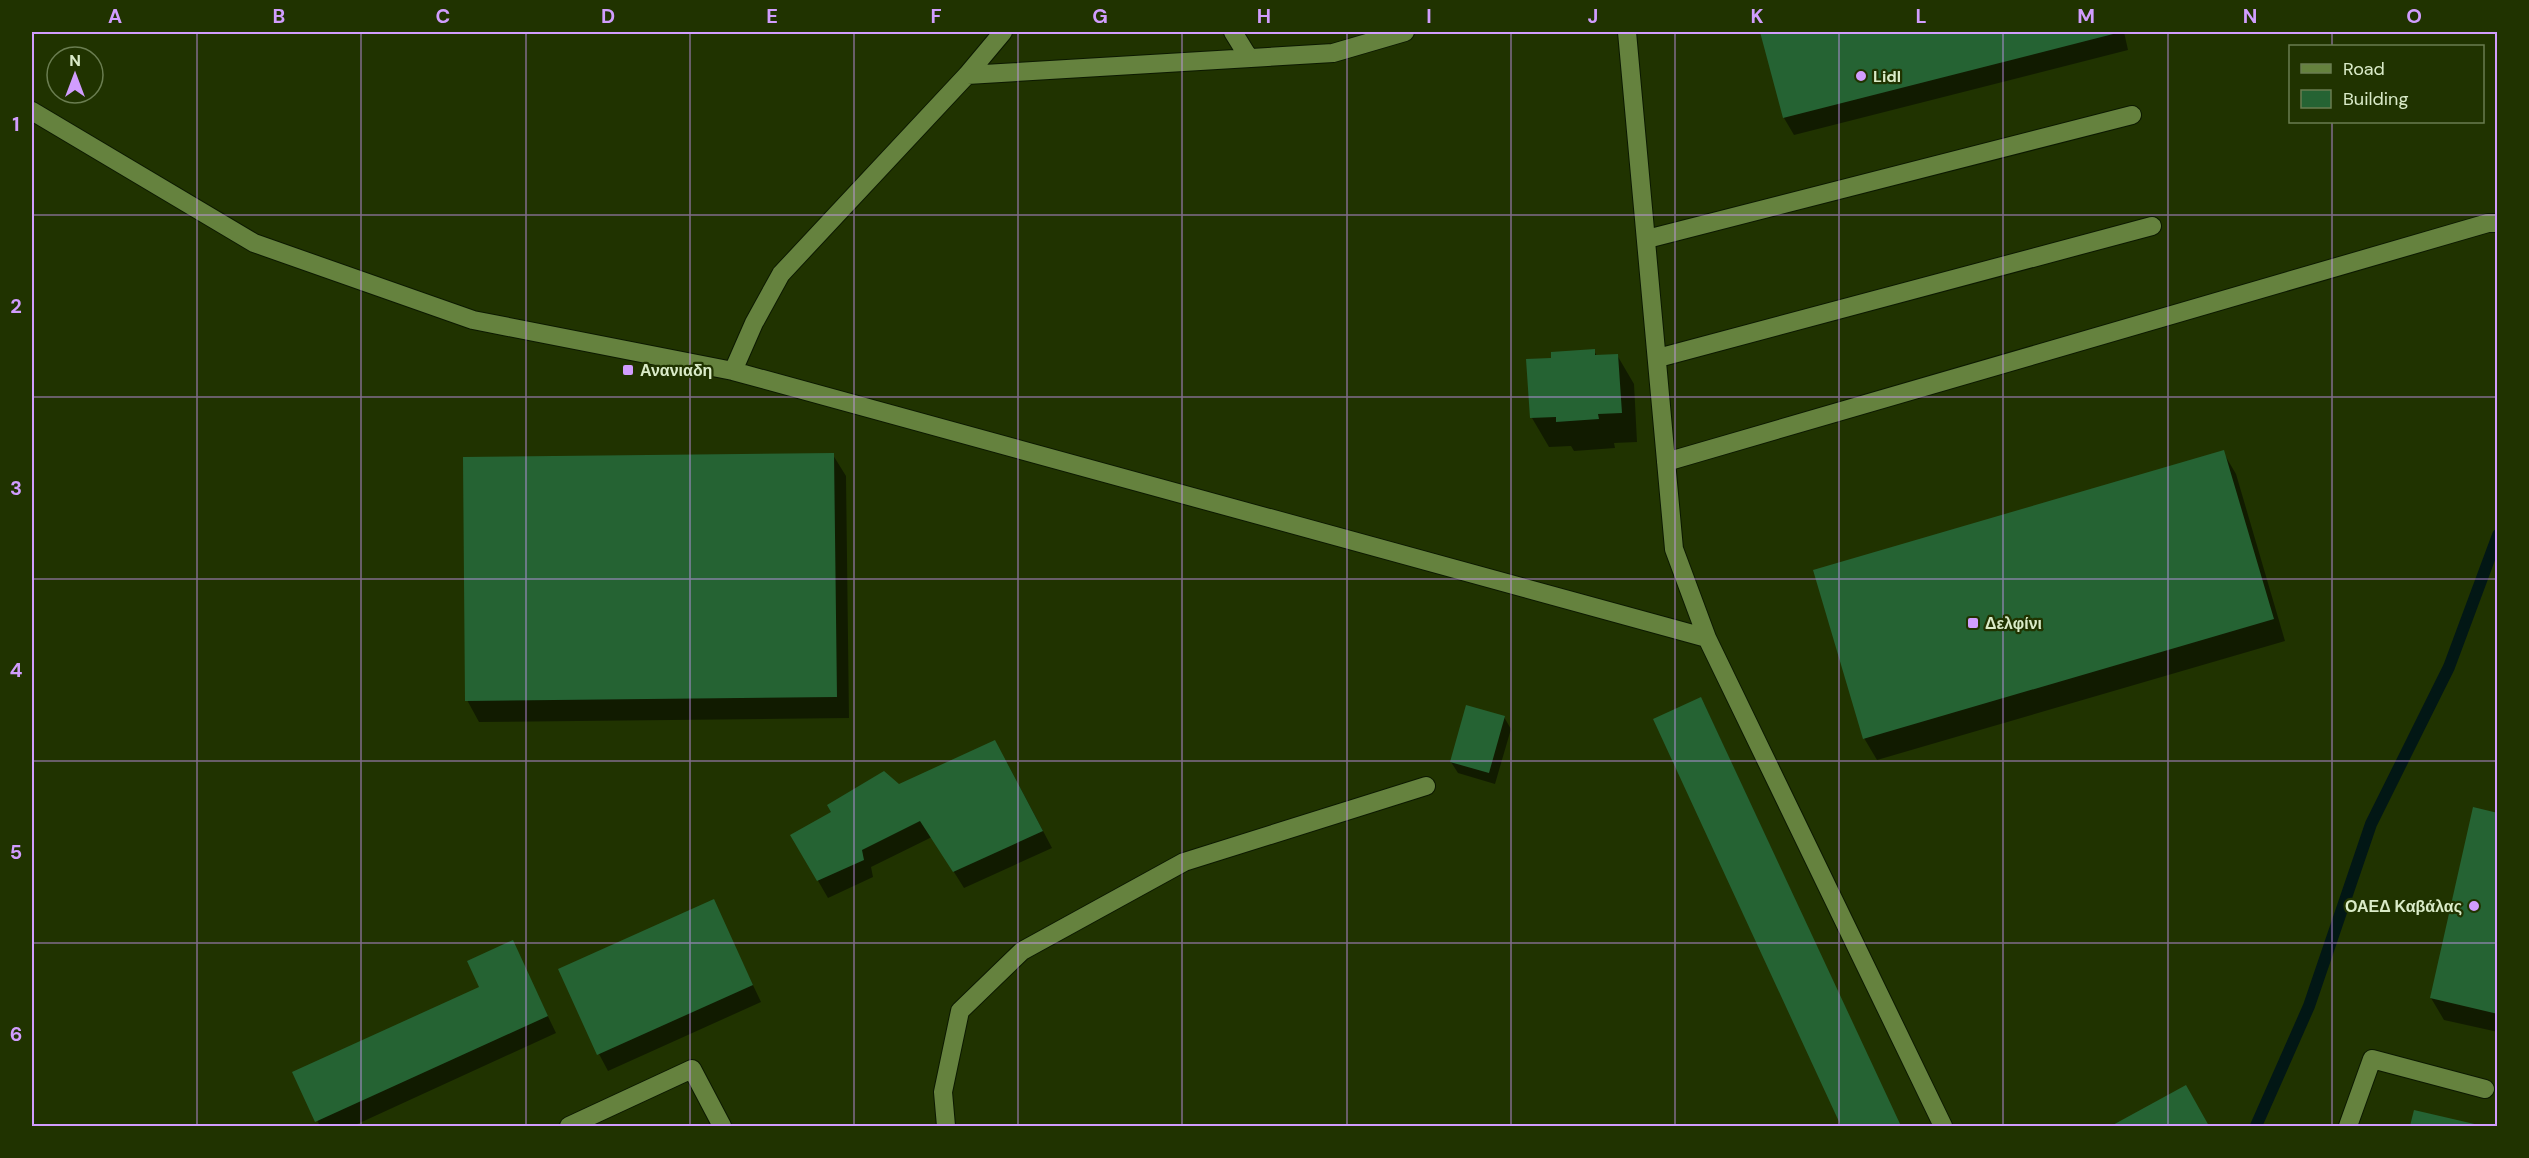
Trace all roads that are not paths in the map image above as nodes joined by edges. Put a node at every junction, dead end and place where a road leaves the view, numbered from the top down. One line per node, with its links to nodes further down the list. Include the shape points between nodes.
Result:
1 (1003, 32): 6 (street)
2 (1233, 32): 5 (street)
3 (1405, 32): 5 (street, via 1333,53)
4 (1628, 32): 11 (street)
5 (1249, 58): 6 (street)
6 (967, 75): 13 (street, via 781,274)
7 (32, 111): 13 (street, via 254,243 473,320)
8 (2132, 115): 11 (street)
9 (2498, 223): 14 (street)
10 (2152, 226): 12 (street)
11 (1647, 239): 12 (street)
12 (1658, 358): 14 (street)
13 (733, 370): 15 (street)
14 (1666, 462): 15 (street, via 1674,549)
15 (1707, 638): 21 (street)
16 (1426, 786): 20 (street, via 1184,862 1023,951 960,1011 943,1092)
17 (2485, 1089): 22 (street, via 2372,1059)
18 (569, 1126): 19 (street, via 692,1069)
19 (722, 1126)
20 (946, 1126)
21 (1943, 1126)
22 (2348, 1126)

